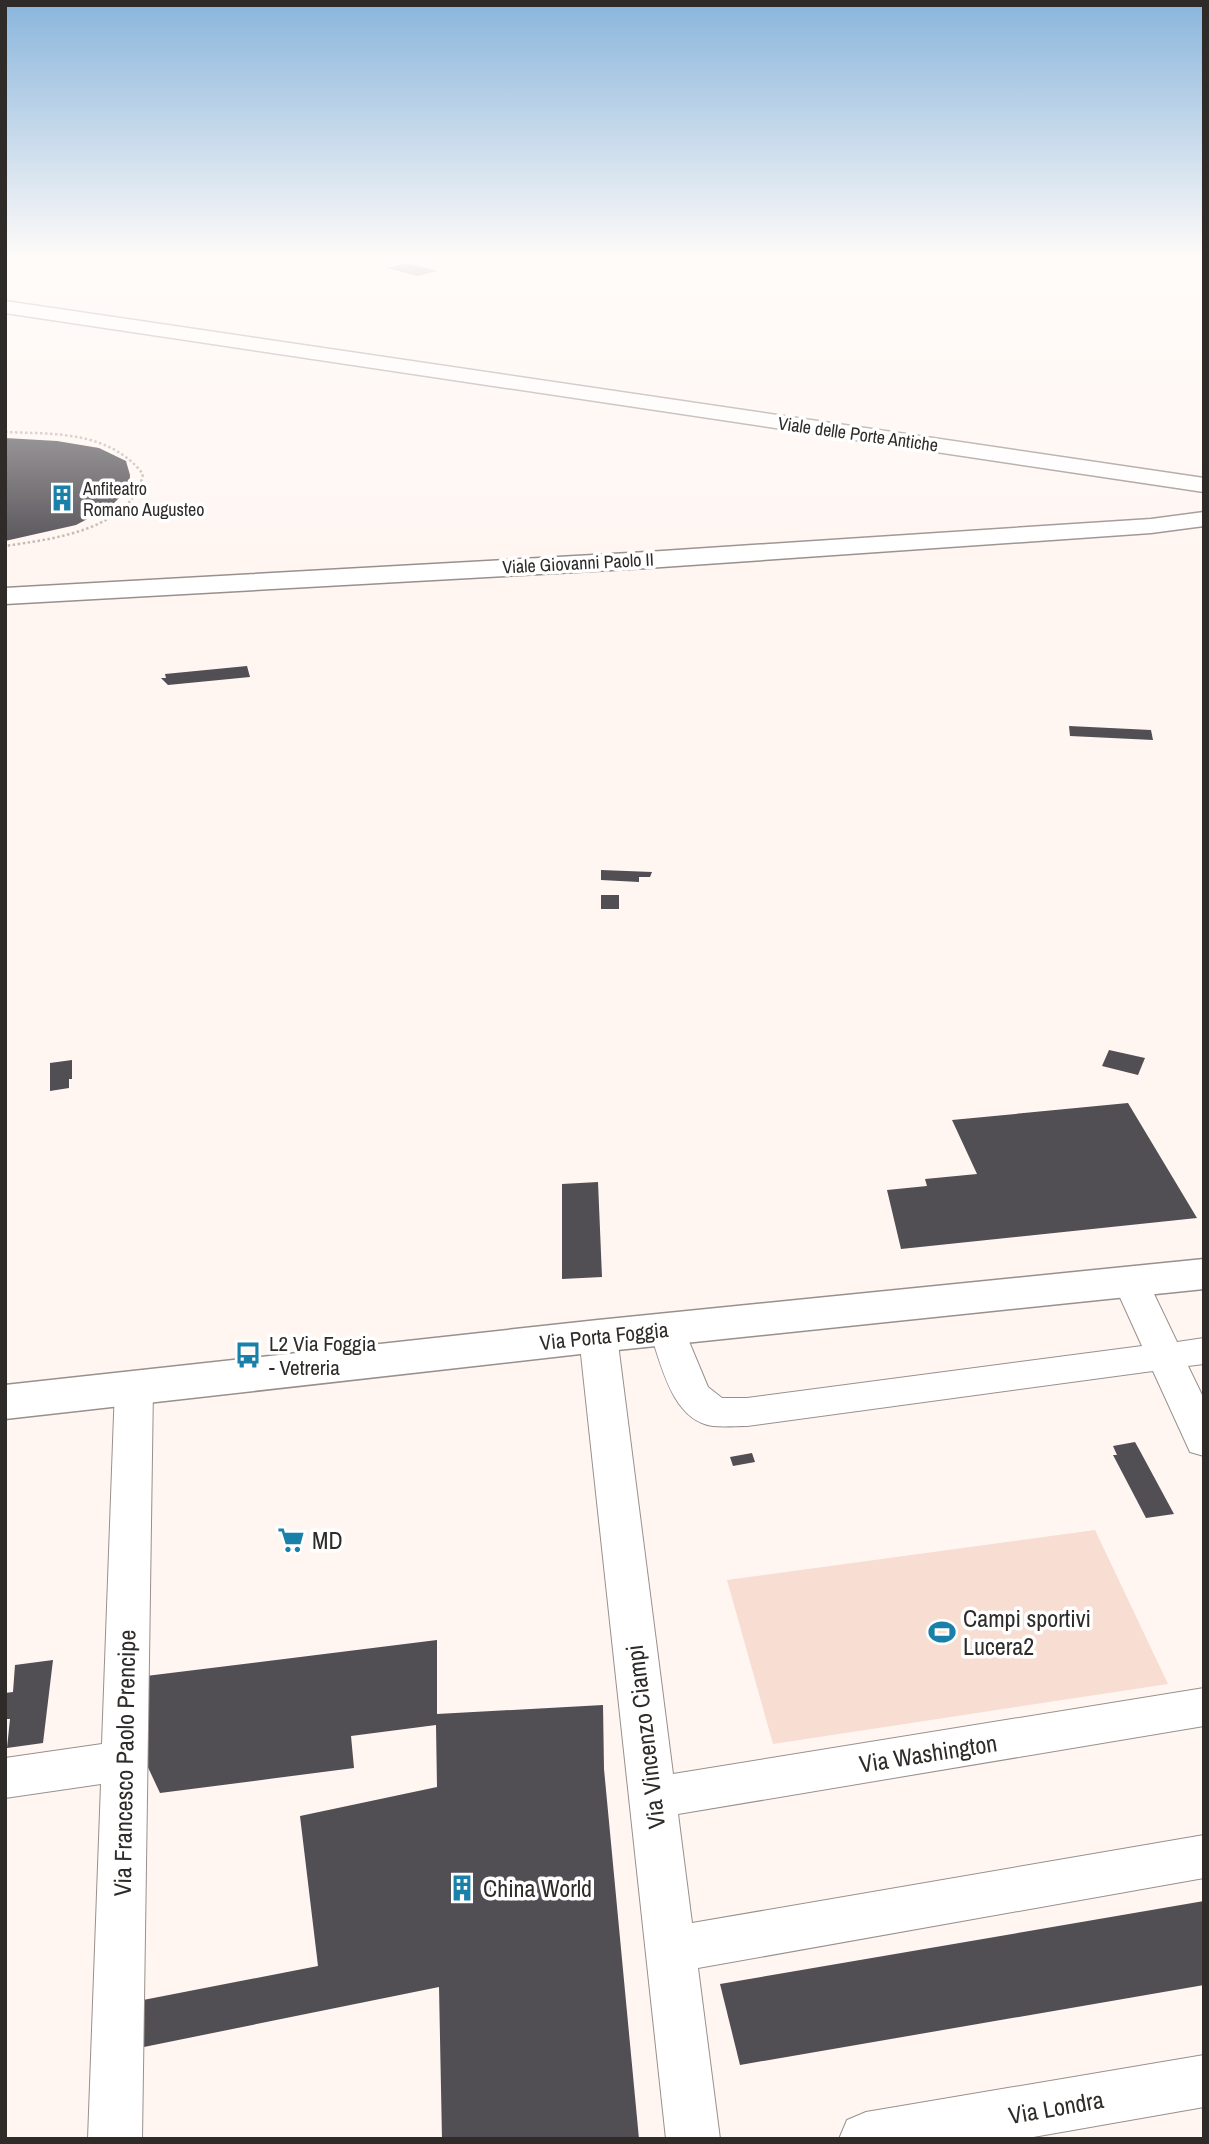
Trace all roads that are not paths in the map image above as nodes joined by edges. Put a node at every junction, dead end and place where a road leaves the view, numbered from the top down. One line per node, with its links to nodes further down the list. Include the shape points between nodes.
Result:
1 (358, 359): 2 (main road, Viale delle Porte Antiche)
2 (1170, 479): 3 (main road); 4 (main road)
3 (1204, 485)
4 (1204, 492)
5 (1204, 519): 6 (main road)
6 (1151, 526): 7 (main road); 8 (main road, Viale Giovanni Paolo II)
7 (1204, 526)
8 (5, 596)
9 (1204, 1274): 10 (main road, Via Porta Foggia)
10 (1131, 1282): 11 (main road, Via Porta Foggia); 14 (street)
11 (667, 1329): 12 (main road, Via Porta Foggia); 14 (street, via 692,1395 713,1412 747,1412)
12 (598, 1336): 15 (main road, Via Porta Foggia); 21 (street, Via Vincenzo Ciampi)
13 (1204, 1351): 14 (street)
14 (1164, 1355): 17 (street)
15 (134, 1387): 16 (main road, Via Porta Foggia); 19 (street, Via Francesco Paolo Prencipe)
16 (5, 1402)
17 (1204, 1442)
18 (1204, 1707): 21 (street, Via Washington)
19 (123, 1762): 20 (street); 25 (street, Via Francesco Paolo Prencipe)
20 (5, 1778)
21 (653, 1798): 23 (street, Via Vincenzo Ciampi)
22 (1204, 1857): 23 (street)
23 (671, 1950): 26 (street, Via Vincenzo Ciampi)
24 (1204, 2081): 27 (street, Via Londra)
25 (115, 2139)
26 (693, 2139)
27 (866, 2139)

